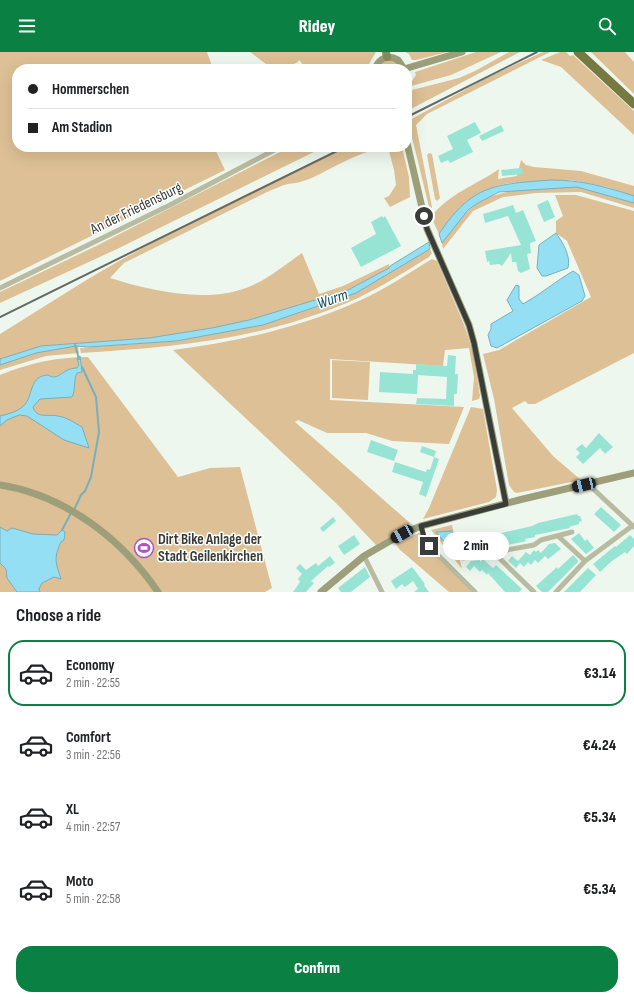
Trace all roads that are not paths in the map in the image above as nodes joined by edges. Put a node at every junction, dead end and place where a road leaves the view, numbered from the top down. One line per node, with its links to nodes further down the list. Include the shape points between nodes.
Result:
1 (462, 52): 6 (main road)
2 (578, 52): 7 (highway)
3 (386, 55): 4 (main road); 5 (main road, via 398,60)
4 (377, 64)
5 (401, 64)
6 (412, 67)
7 (634, 104)
8 (271, 152): 10 (street, An der Friedensburg, via 170,205)
9 (409, 152): 14 (main road, via 427,229 469,325 474,343)
10 (0, 288)
11 (634, 473): 12 (main road)
12 (588, 484): 14 (main road); 16 (street)
13 (0, 485): 23 (main road, via 47,499 89,521 128,555)
14 (506, 504): 15 (main road)
15 (421, 526): 20 (main road); 26 (street, via 429,546)
16 (633, 527): 22 (street)
17 (572, 532): 18 (street)
18 (558, 536): 19 (street, via 541,540 534,545); 22 (street)
19 (493, 552): 21 (street); 27 (street)
20 (364, 556): 24 (main road); 25 (street)
21 (463, 558)
22 (585, 561): 28 (street)
23 (158, 592)
24 (321, 592)
25 (382, 592)
26 (475, 592)
27 (534, 592)
28 (556, 592)

